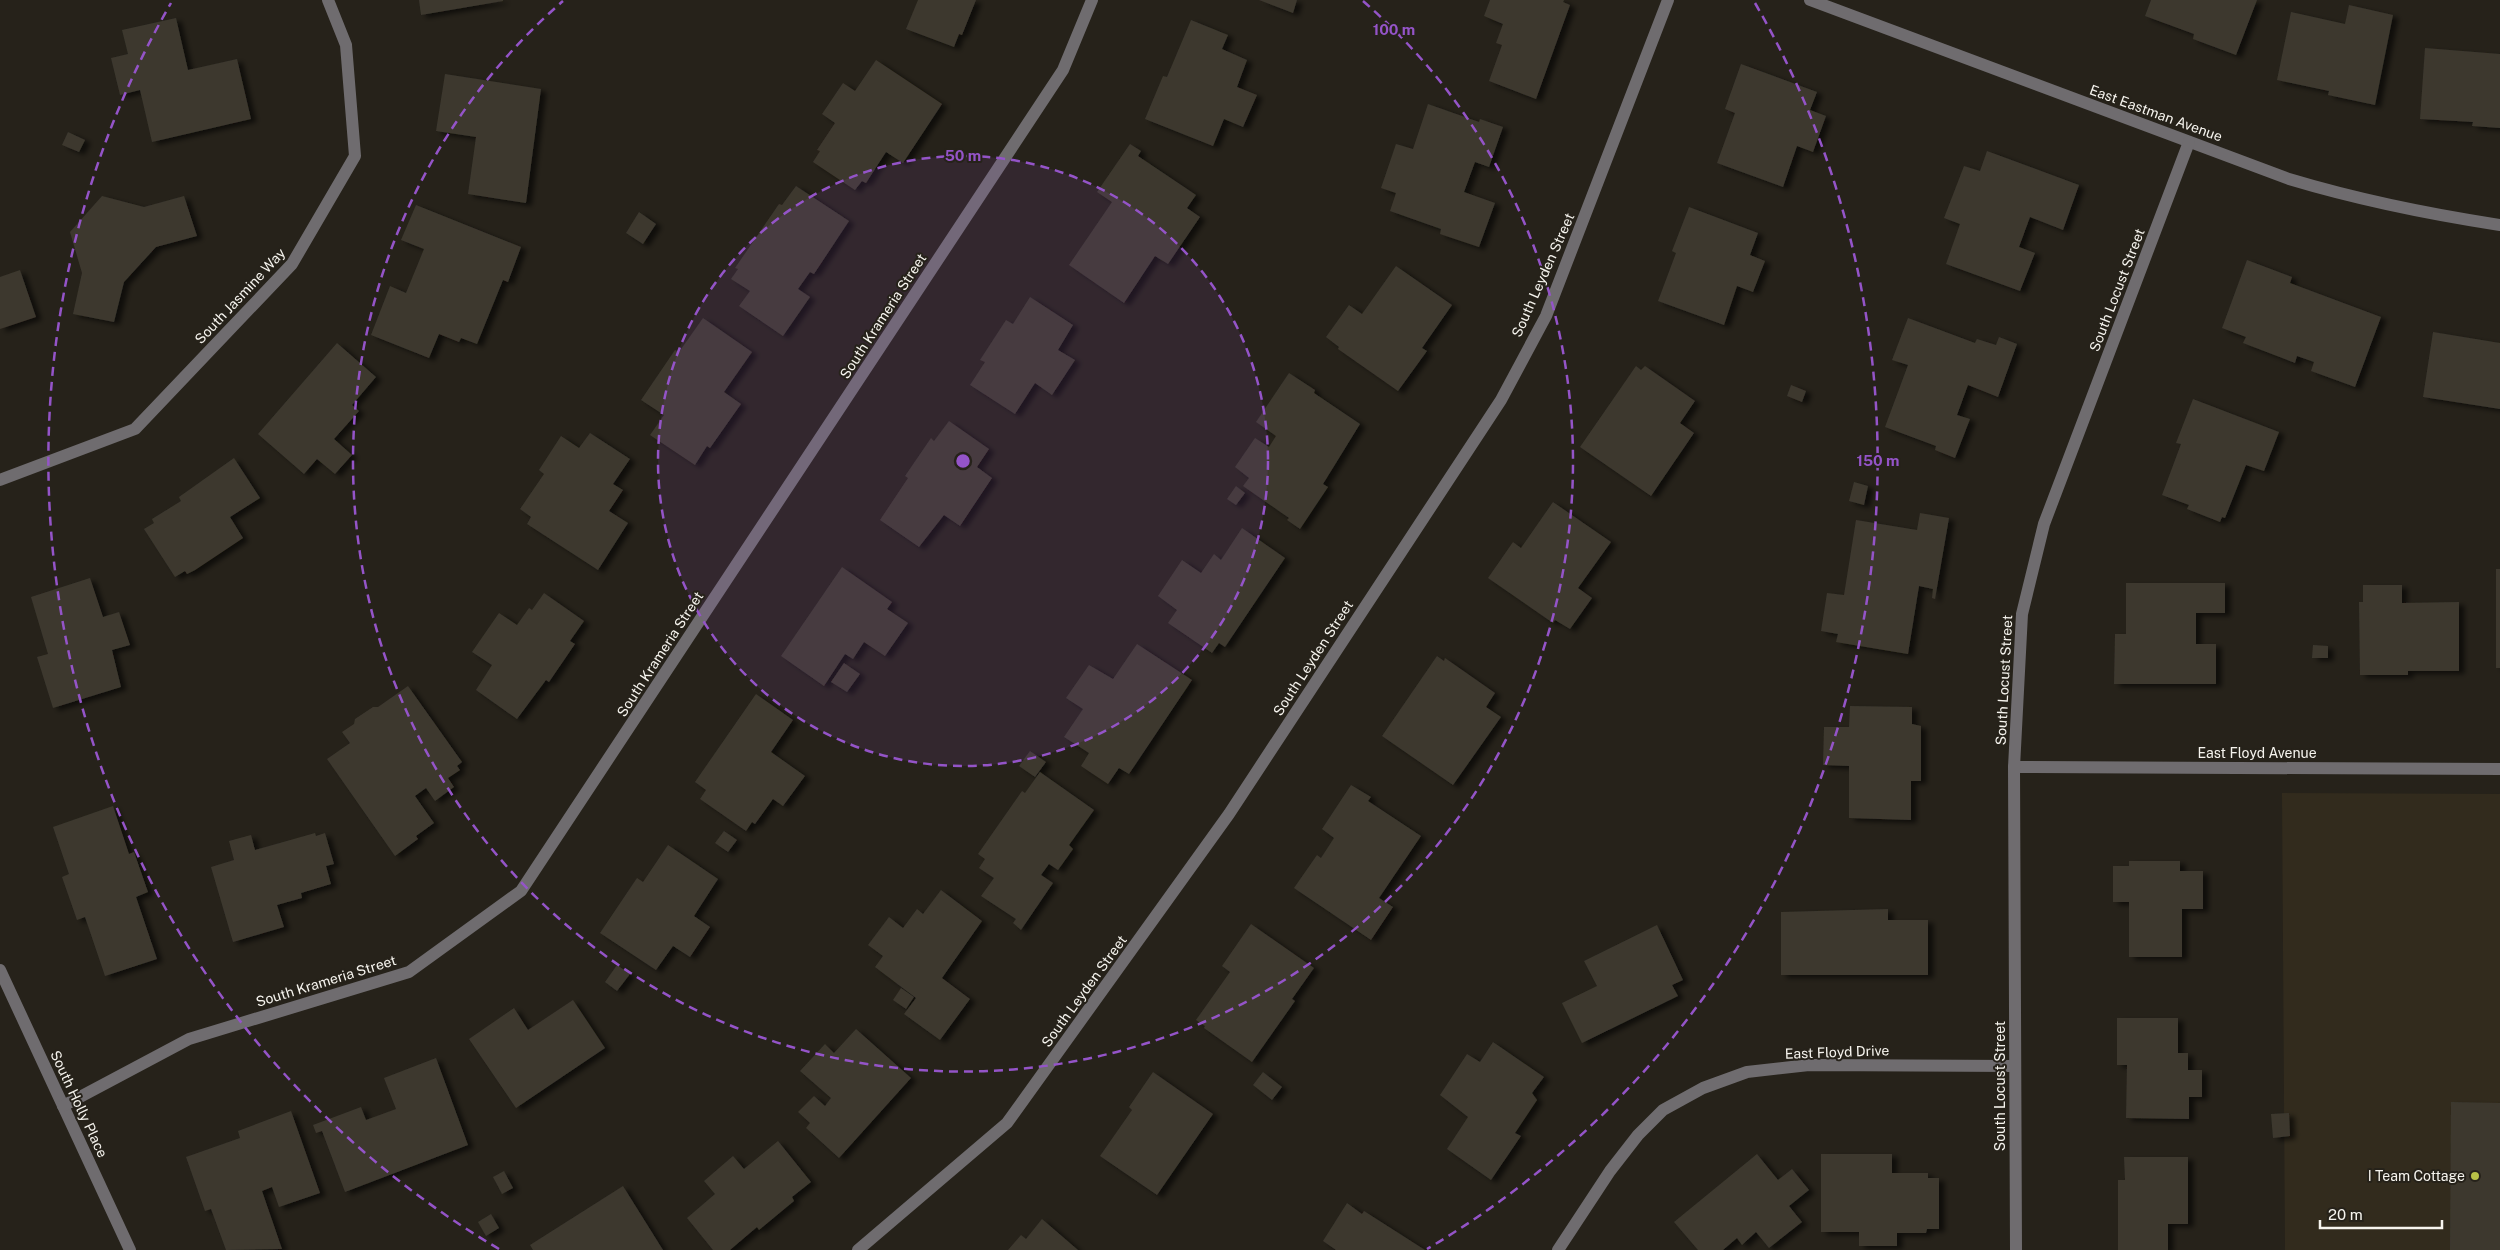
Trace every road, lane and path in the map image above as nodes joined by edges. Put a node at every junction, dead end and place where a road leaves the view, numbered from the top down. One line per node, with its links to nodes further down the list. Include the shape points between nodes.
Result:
1 (328, 0): 7 (street, South Jasmine Way, via 346,45 355,156 292,264 135,430)
2 (1092, 0): 12 (street, South Krameria Street, via 1063,70 521,891 409,972 189,1039)
3 (1668, 0): 14 (street, South Leyden Street, via 1546,316 1501,400 1229,814 1007,1123)
4 (1810, 0): 5 (street, East Eastman Avenue)
5 (2189, 142): 6 (street, East Eastman Avenue, via 2289,179 2354,198 2430,215); 8 (street, South Locust Street, via 2042,533 2022,614)
6 (2500, 225)
7 (0, 480)
8 (2014, 767): 9 (street, East Floyd Avenue); 11 (street, South Locust Street)
9 (2500, 769)
10 (0, 970): 12 (street, South Holly Place)
11 (2015, 1066): 15 (street, East Floyd Drive, via 1808,1065 1747,1072 1703,1088 1664,1110 1638,1136 1610,1171); 16 (street, South Locust Street)
12 (63, 1106): 13 (street, South Holly Place)
13 (130, 1250)
14 (858, 1250)
15 (1558, 1250)
16 (2016, 1250)

